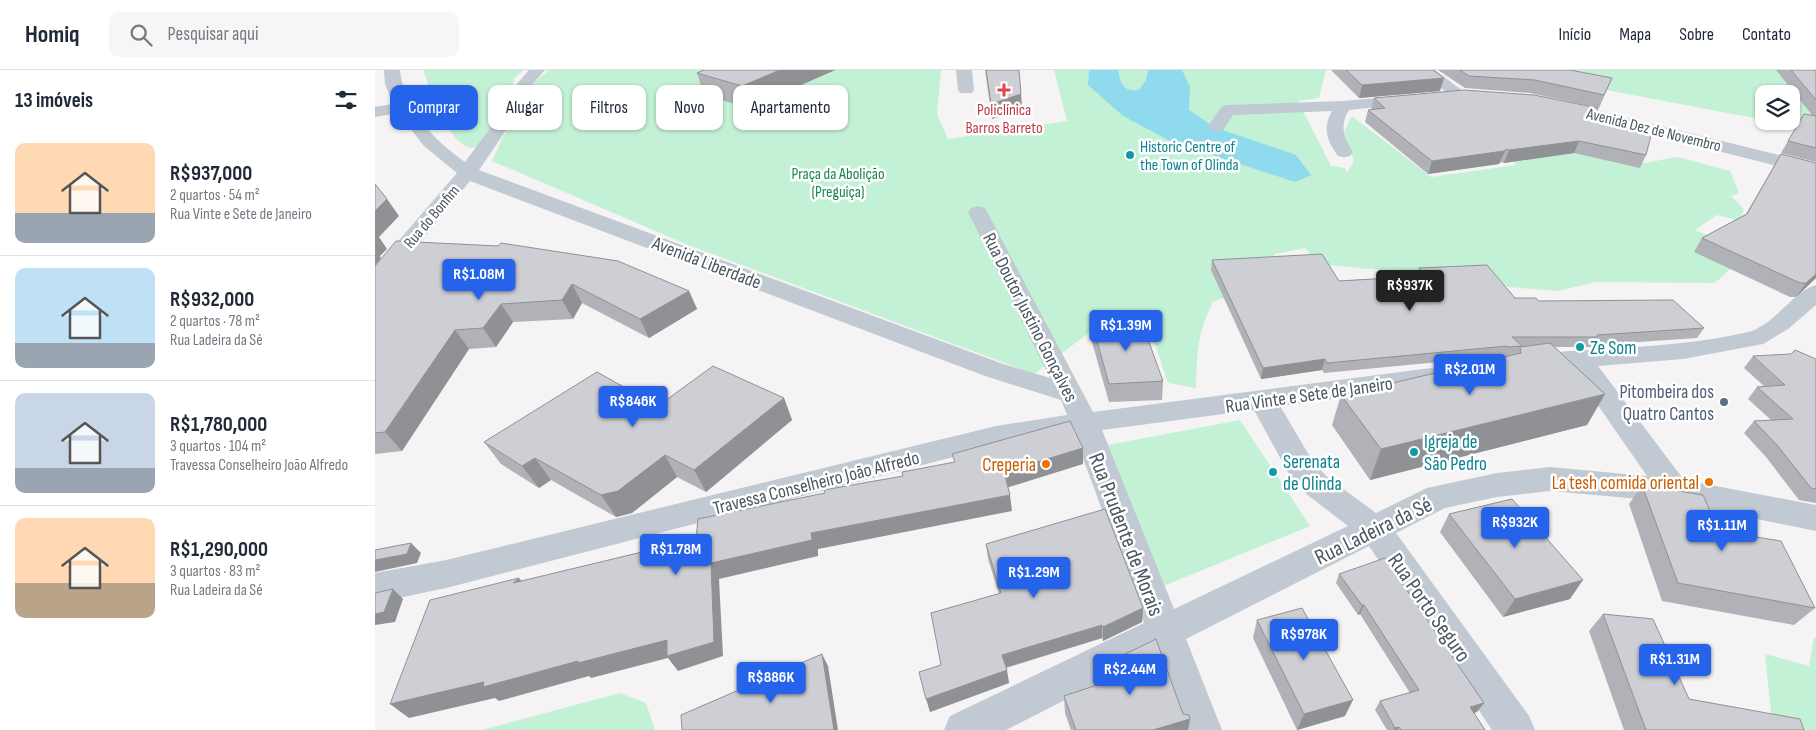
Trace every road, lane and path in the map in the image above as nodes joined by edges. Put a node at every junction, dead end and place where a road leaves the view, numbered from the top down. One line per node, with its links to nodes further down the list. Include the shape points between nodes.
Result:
1 (393, 70): 5 (street, Avenida Liberdade)
2 (537, 70): 15 (street, Rua do Bonfim, via 517,93 505,120)
3 (965, 70): 6 (street)
4 (1425, 70): 8 (street, via 1468,95)
5 (396, 85)
6 (966, 90)
7 (1540, 102): 14 (street, Avenida Dez de Novembro)
8 (1344, 106): 11 (street, via 1228,110); 13 (street, via 1334,125 1334,138)
9 (390, 109): 10 (street)
10 (375, 112)
11 (1217, 126)
12 (419, 130): 15 (street, Avenida Liberdade)
13 (1344, 152)
14 (1816, 170)
15 (468, 172): 17 (street, Rua do Bonfim); 23 (street, Avenida Liberdade, via 490,183 985,366)
16 (978, 212): 23 (street, Rua Doutor Justino Gonçalves)
17 (375, 283)
18 (1816, 292): 19 (street, via 1801,308 1764,334 1653,355)
19 (1578, 358): 20 (street); 24 (street)
20 (1511, 367)
21 (1453, 374): 22 (street, Rua Vinte e Sete de Janeiro)
22 (1263, 400): 23 (street, Rua Vinte e Sete de Janeiro); 26 (street, Rua Porto Seguro, via 1301,468 1316,485)
23 (1077, 408): 27 (street, Travessa Conselheiro João Alfredo, via 996,436 446,574); 28 (street, Rua Prudente de Morais, via 1108,480)
24 (1674, 490): 25 (street, Rua Ladeira da Sé); 26 (street, Rua Ladeira da Sé, via 1550,479 1497,485 1438,497)
25 (1816, 518)
26 (1375, 530): 28 (street, Rua Ladeira da Sé); 31 (street, Rua Porto Seguro)
27 (375, 588)
28 (1164, 631): 29 (street, Rua Ladeira da Sé); 30 (street, Rua Prudente de Morais)
29 (963, 730)
30 (1202, 730)
31 (1515, 730)

